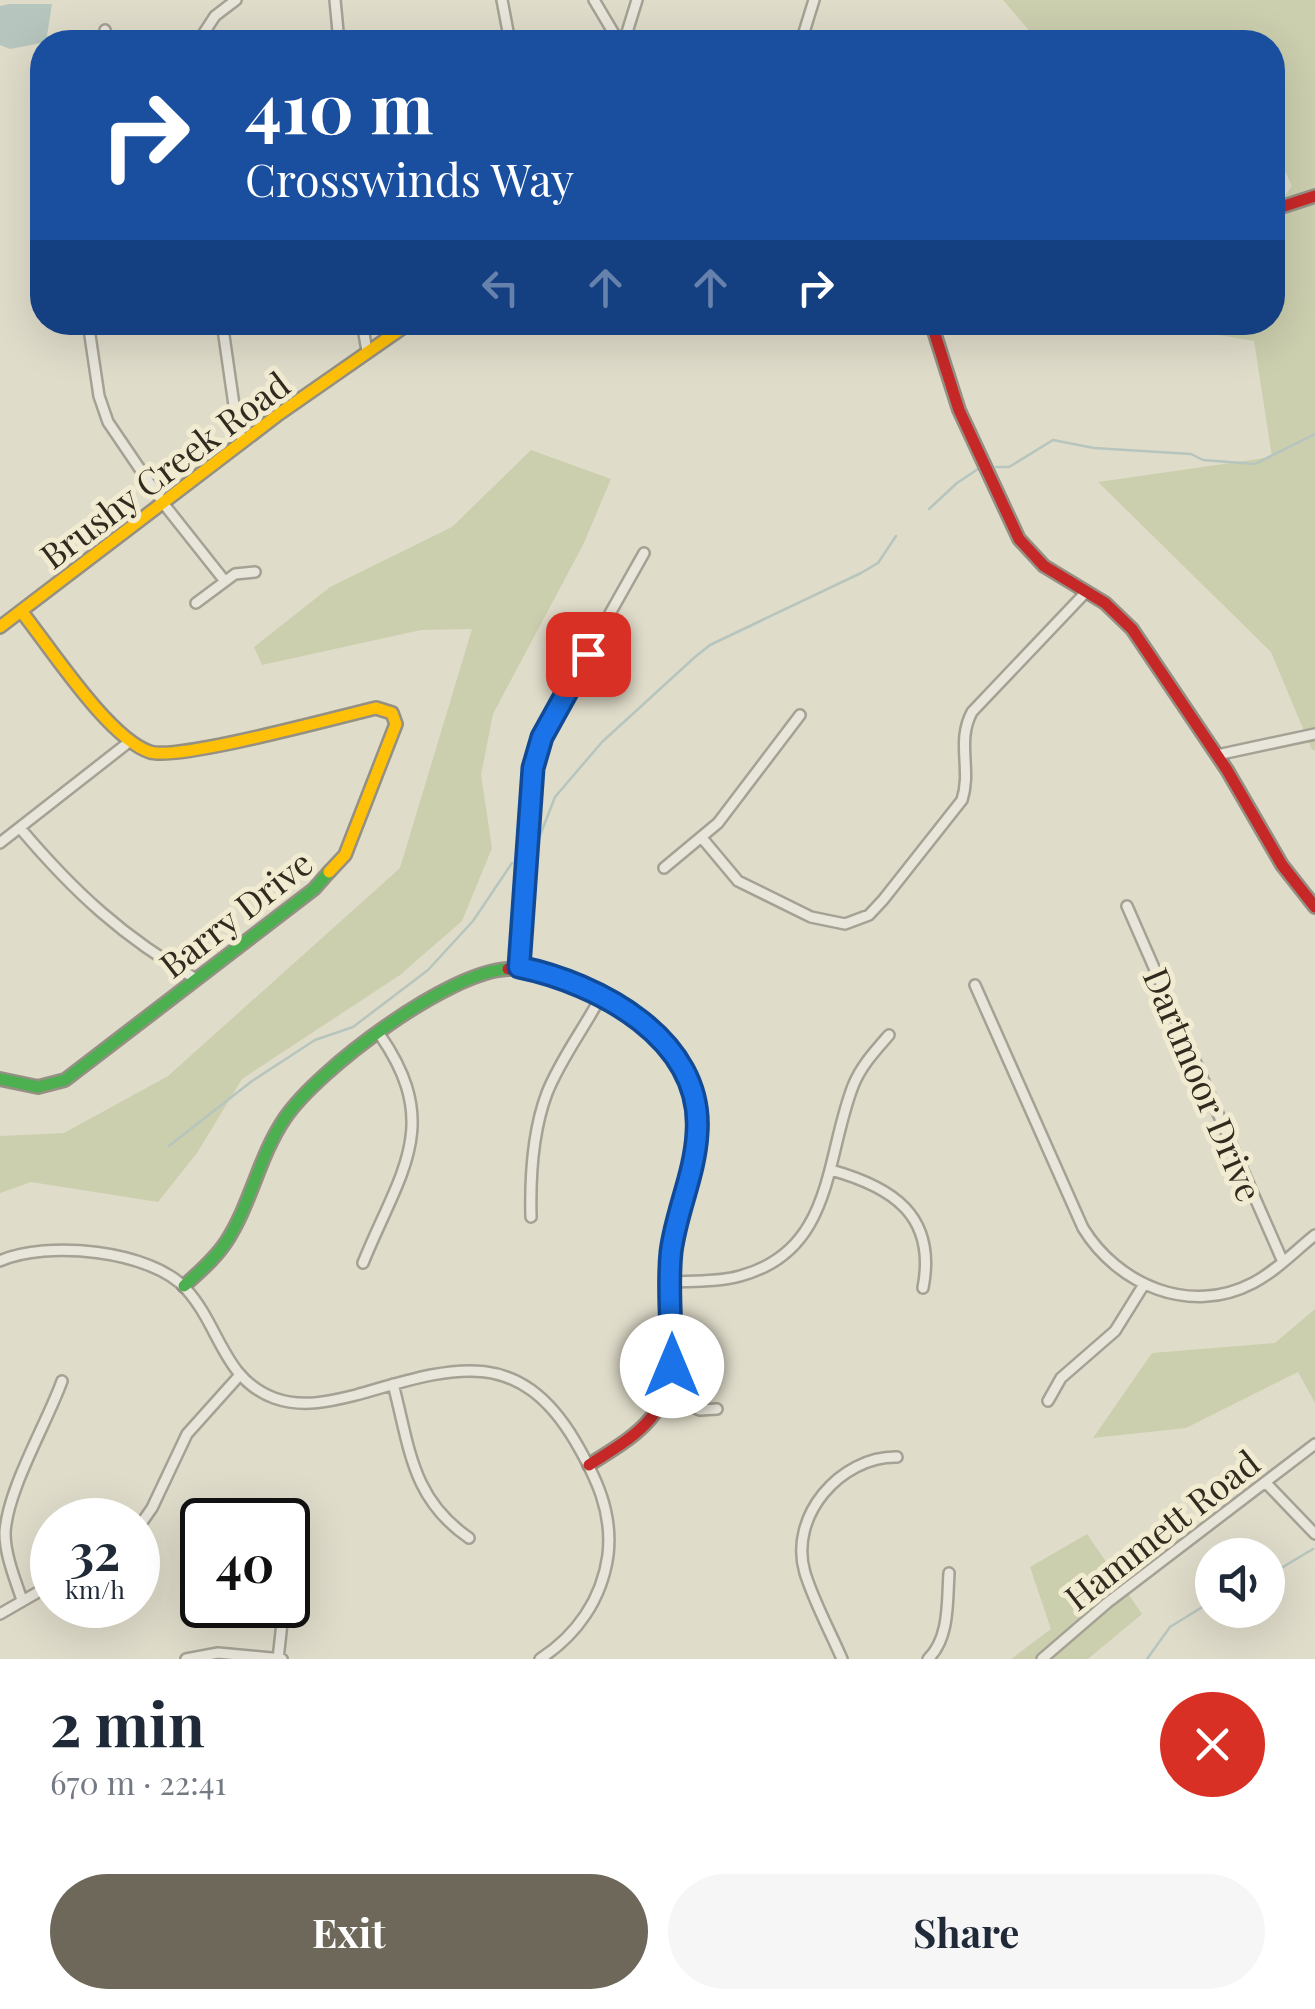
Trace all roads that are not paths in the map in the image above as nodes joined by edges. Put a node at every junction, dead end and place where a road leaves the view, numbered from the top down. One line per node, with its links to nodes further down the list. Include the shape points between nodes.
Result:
1 (236, 0): 7 (street)
2 (336, 0): 8 (street)
3 (502, 0): 9 (street)
4 (594, 0): 10 (street)
5 (637, 0): 11 (street)
6 (814, 0): 12 (street)
7 (206, 30)
8 (338, 30)
9 (508, 30)
10 (614, 30)
11 (626, 30)
12 (805, 30)
13 (1314, 196): 14 (street)
14 (1285, 206)
15 (90, 335): 22 (street, via 102,408)
16 (224, 335): 21 (street)
17 (364, 335): 20 (street)
18 (391, 335): 20 (street, Brushy Creek Road)
19 (935, 335): 26 (street, via 959,410 1014,531 1044,566)
20 (367, 351): 21 (street, Brushy Creek Road)
21 (243, 441): 22 (street, Brushy Creek Road)
22 (164, 503): 25 (street); 28 (street, Brushy Creek Road)
23 (644, 553): 40 (street, via 538,750)
24 (256, 572): 25 (street)
25 (224, 580): 27 (street)
26 (1086, 592): 33 (street, via 1132,629); 35 (street, via 972,712 962,738 968,782 962,800 868,916 845,924 778,903 738,881)
27 (196, 603)
28 (21, 611): 29 (street, Brushy Creek Road); 32 (street)
29 (0, 627)
30 (800, 715): 35 (street)
31 (1315, 734): 33 (street)
32 (129, 742): 34 (street); 41 (street, Barry Drive, via 172,753 382,708 396,724 344,855 314,890)
33 (1217, 755): 39 (street)
34 (20, 828): 36 (street); 41 (street, via 82,898)
35 (702, 838): 37 (street)
36 (0, 843)
37 (664, 868)
38 (1127, 906): 52 (street, Dartmoor Drive)
39 (1315, 907)
40 (519, 967): 43 (street, via 562,978); 44 (street, via 451,982)
41 (196, 980): 46 (street, Barry Drive, via 65,1080 38,1087)
42 (975, 984): 55 (street, via 1083,1228 1105,1257)
43 (600, 998): 48 (street, via 543,1105); 53 (street, via 664,1041 694,1096 697,1141)
44 (380, 1035): 51 (street, via 407,1081 414,1126); 54 (street, via 288,1110 230,1236)
45 (888, 1035): 47 (street, via 855,1080)
46 (0, 1079)
47 (831, 1170): 53 (street, via 811,1223 774,1261 736,1278); 56 (street, via 876,1184 907,1210 924,1247)
48 (531, 1217)
49 (1315, 1235): 52 (street)
50 (0, 1261): 54 (street, via 30,1251 77,1250 148,1265)
51 (364, 1262)
52 (1283, 1262): 55 (street, via 1253,1283 1218,1295 1184,1296)
53 (670, 1282): 60 (street)
54 (184, 1286): 57 (street)
55 (1143, 1286): 61 (street, via 1115,1331 1061,1378)
56 (922, 1288)
57 (239, 1376): 59 (street, via 274,1398 304,1404); 67 (street, via 187,1434)
58 (62, 1381): 72 (street, via 6,1525)
59 (393, 1384): 65 (street, via 460,1369 509,1378 552,1408); 69 (street, via 425,1494)
60 (666, 1396): 62 (street, via 700,1410); 65 (street, via 643,1430)
61 (1048, 1401)
62 (717, 1409)
63 (1315, 1444): 66 (street, Hammett Road)
64 (896, 1456): 78 (street, via 876,1456 826,1488 805,1531 804,1571)
65 (589, 1466): 77 (street, via 608,1516 606,1565 588,1613)
66 (1266, 1484): 68 (street); 80 (street, Hammett Road)
67 (157, 1498)
68 (1315, 1534)
69 (469, 1538)
70 (950, 1572): 79 (street, via 945,1626)
71 (30, 1596): 72 (street)
72 (22, 1600): 73 (street)
73 (0, 1614)
74 (282, 1628): 76 (street)
75 (186, 1659): 76 (street, via 218,1653)
76 (280, 1659)
77 (540, 1659)
78 (842, 1659)
79 (928, 1659)
80 (1042, 1659)

